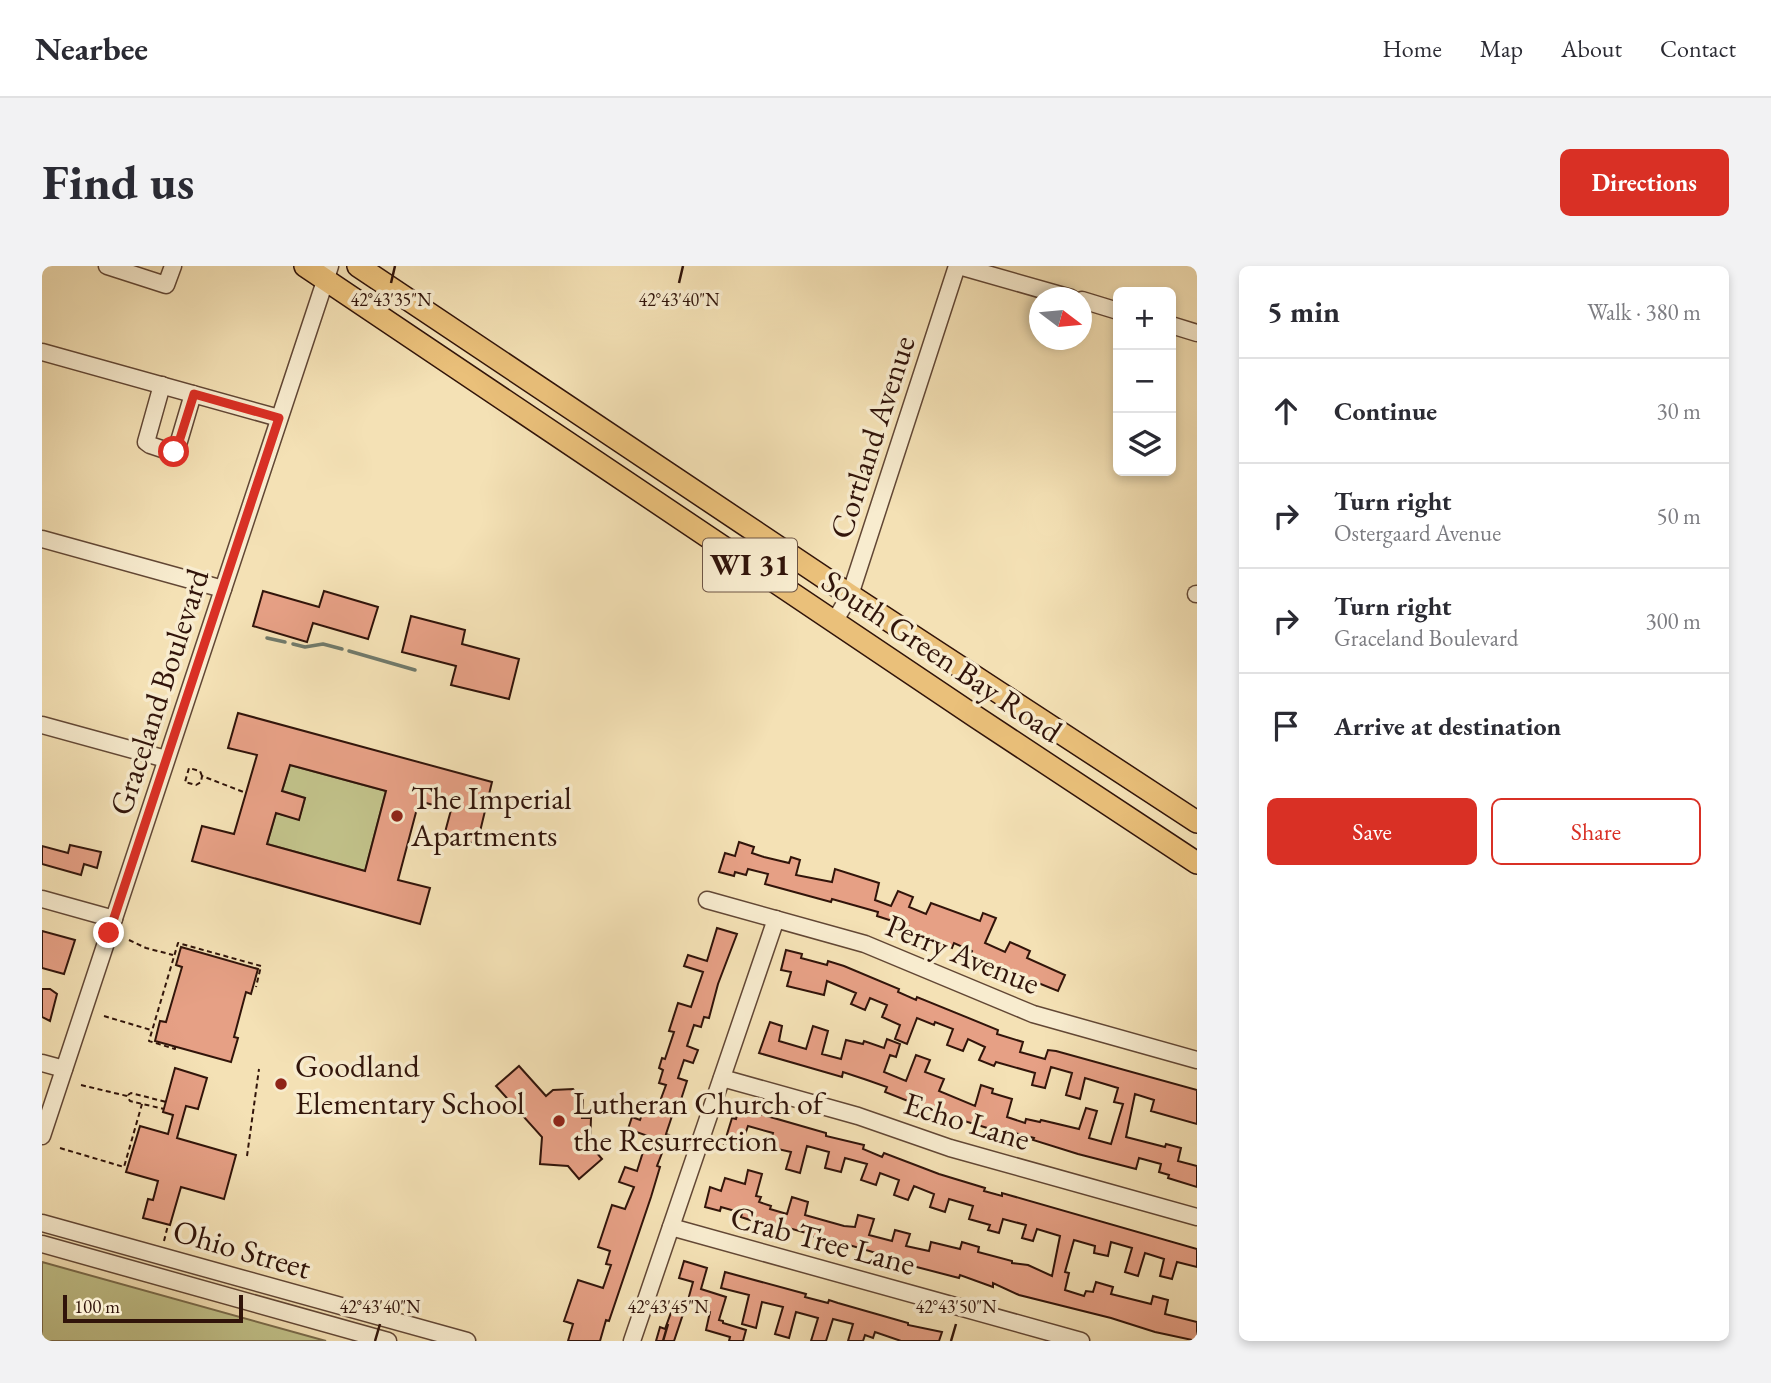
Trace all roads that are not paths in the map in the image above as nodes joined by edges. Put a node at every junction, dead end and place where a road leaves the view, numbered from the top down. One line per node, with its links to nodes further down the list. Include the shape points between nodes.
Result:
1 (107, 266): 2 (street, via 166,285)
2 (173, 266)
3 (305, 266): 6 (main road, South Green Bay Road / WI 31)
4 (358, 266): 18 (main road, South Green Bay Road / WI 31)
5 (958, 266): 7 (street); 18 (street, Cortland Avenue)
6 (328, 273): 15 (street, Graceland Boulevard); 19 (main road, South Green Bay Road / WI 31)
7 (1032, 287)
8 (1092, 303): 9 (street)
9 (1113, 309)
10 (1176, 327): 11 (street)
11 (1197, 333)
12 (42, 352): 13 (street)
13 (162, 385): 14 (street); 14 (street, via 146,442 171,452 177,448)
14 (194, 394): 15 (street)
15 (279, 418): 17 (street, Graceland Boulevard)
16 (42, 539): 17 (street)
17 (223, 589): 21 (street, Graceland Boulevard)
18 (850, 595): 19 (street, Cortland Avenue); 22 (main road, South Green Bay Road / WI 31)
19 (834, 622): 23 (main road, South Green Bay Road / WI 31)
20 (42, 725): 21 (street)
21 (166, 760): 26 (street, Graceland Boulevard)
22 (1197, 822)
23 (1197, 863)
24 (42, 899): 26 (street)
25 (707, 900): 27 (street, Perry Avenue)
26 (114, 919): 30 (street, Graceland Boulevard)
27 (776, 919): 28 (street, Perry Avenue, via 865,944 1033,1014); 31 (street)
28 (1197, 1060)
29 (42, 1063): 30 (street)
30 (64, 1069): 32 (street, Graceland Boulevard)
31 (722, 1078): 33 (street, Echo Lane); 35 (street)
32 (42, 1136)
33 (1197, 1217)
34 (42, 1223): 37 (street, Ohio Street)
35 (671, 1227): 41 (street); 42 (street, Crab Tree Lane)
36 (42, 1244): 38 (street, Ohio Street)
37 (230, 1275): 38 (street); 40 (street, Ohio Street)
38 (224, 1295): 39 (street, Ohio Street)
39 (388, 1341)
40 (467, 1341)
41 (632, 1341)
42 (1081, 1341)

